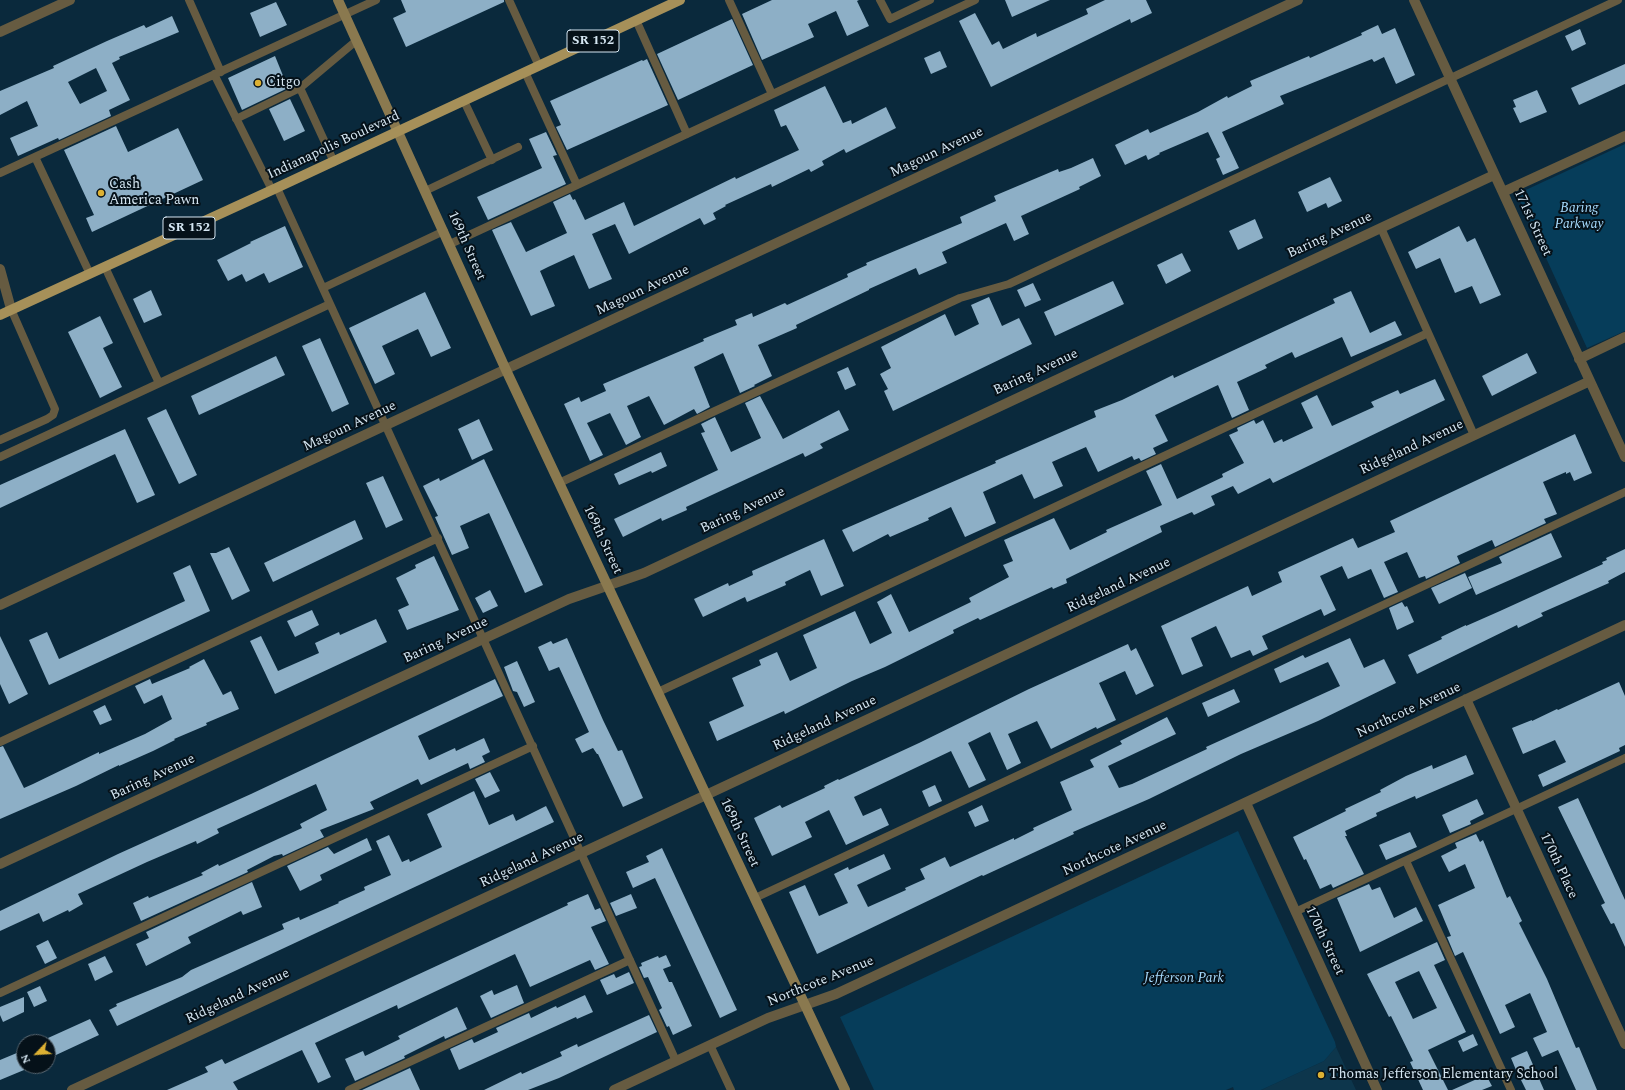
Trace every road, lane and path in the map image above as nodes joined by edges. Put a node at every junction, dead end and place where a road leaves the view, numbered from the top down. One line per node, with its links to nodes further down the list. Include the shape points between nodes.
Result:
1 (70, 0): 17 (street)
2 (189, 0): 21 (lane)
3 (338, 0): 15 (street, 169th Street)
4 (376, 0): 15 (lane)
5 (509, 0): 19 (lane)
6 (680, 0): 14 (main road, Indianapolis Boulevard / SR 152)
7 (729, 0): 24 (lane)
8 (880, 0): 9 (lane, via 890,19)
9 (930, 0)
10 (975, 0): 24 (lane)
11 (1298, 0): 53 (street, Magoun Avenue)
12 (1414, 0): 22 (street, 171st Street)
13 (1618, 0): 22 (lane)
14 (666, 3): 16 (main road, Indianapolis Boulevard / SR 152)
15 (344, 15): 18 (street, 169th Street); 21 (lane)
16 (636, 20): 19 (main road, Indianapolis Boulevard / SR 152); 28 (lane)
17 (0, 32)
18 (356, 41): 23 (lane); 27 (street, 169th Street)
19 (539, 66): 20 (main road, Indianapolis Boulevard / SR 152)
20 (525, 72): 25 (main road, Indianapolis Boulevard / SR 152); 36 (lane)
21 (217, 73): 26 (lane); 31 (lane)
22 (1450, 78): 35 (street, 171st Street); 61 (lane, via 1016,281 960,298)
23 (300, 88): 26 (lane); 33 (lane)
24 (772, 94): 28 (lane)
25 (464, 101): 27 (main road, Indianapolis Boulevard / SR 152); 32 (lane)
26 (236, 118): 37 (lane)
27 (398, 132): 33 (main road, Indianapolis Boulevard / SR 152); 38 (street, 169th Street)
28 (687, 134): 36 (lane)
29 (1625, 136): 39 (street)
30 (518, 147): 32 (lane)
31 (35, 157): 34 (lane); 45 (lane)
32 (492, 160): 38 (lane)
33 (334, 162): 37 (main road, Indianapolis Boulevard / SR 152)
34 (0, 173)
35 (1494, 175): 39 (street, 171st Street); 40 (street, Baring Avenue)
36 (577, 185): 42 (lane)
37 (275, 189): 43 (main road, Indianapolis Boulevard / SR 152); 46 (lane)
38 (425, 191): 41 (street, 169th Street)
39 (1503, 192): 52 (street, 171st Street)
40 (1381, 228): 50 (lane); 64 (street, Baring Avenue, via 644,572)
41 (444, 231): 42 (street, 169th Street); 46 (lane)
42 (450, 244): 53 (street, 169th Street)
43 (105, 267): 45 (main road, Indianapolis Boulevard / SR 152); 55 (lane)
44 (0, 269): 48 (street)
45 (90, 274): 48 (main road, Indianapolis Boulevard / SR 152)
46 (323, 288): 47 (lane)
47 (330, 304): 55 (lane); 56 (lane)
48 (11, 310): 49 (main road, Indianapolis Boulevard / SR 152); 58 (lane, via 55,409 53,415 47,419)
49 (0, 314)
50 (1428, 333): 57 (lane); 68 (lane)
51 (1625, 338): 52 (street)
52 (1579, 359): 54 (street, 171st Street)
53 (506, 370): 56 (street, Magoun Avenue); 61 (street, 169th Street)
54 (1590, 380): 57 (street, Ridgeland Avenue); 60 (street, 171st Street)
55 (159, 383): 59 (lane)
56 (386, 426): 63 (lane); 65 (street, Magoun Avenue)
57 (1474, 435): 73 (street, Ridgeland Avenue)
58 (0, 440)
59 (0, 457)
60 (1625, 457)
61 (559, 483): 64 (street, 169th Street)
62 (1625, 492): 79 (lane)
63 (438, 538): 67 (lane); 70 (lane)
64 (608, 586): 67 (street, Baring Avenue, via 569,599); 68 (street, 169th Street)
65 (0, 605)
66 (1625, 625): 69 (street, Northcote Avenue)
67 (484, 639): 71 (lane); 78 (street, Baring Avenue)
68 (658, 692): 73 (street, 169th Street)
69 (1466, 699): 74 (street, Northcote Avenue); 75 (street, 170th Place)
70 (0, 742)
71 (533, 746): 76 (lane); 82 (lane)
72 (1625, 758): 75 (lane)
73 (706, 795): 76 (street, Ridgeland Avenue); 79 (street, 169th Street)
74 (1246, 803): 80 (street, 170th Street); 83 (street, Northcote Avenue, via 836,994)
75 (1517, 809): 77 (lane); 84 (street, 170th Place)
76 (581, 853): 81 (lane); 87 (street, Ridgeland Avenue)
77 (1406, 861): 80 (lane); 93 (lane)
78 (0, 864)
79 (755, 898): 83 (street, 169th Street)
80 (1295, 912): 92 (street, 170th Street)
81 (630, 960): 86 (lane); 88 (lane)
82 (0, 993)
83 (805, 1005): 85 (street, Northcote Avenue, via 768,1018); 91 (street, 169th Street)
84 (1625, 1044)
85 (710, 1045): 86 (street, Northcote Avenue); 90 (lane)
86 (676, 1061): 89 (street, Northcote Avenue)
87 (72, 1090)
88 (349, 1090)
89 (614, 1090)
90 (731, 1090)
91 (845, 1090)
92 (1377, 1090)
93 (1511, 1090)

